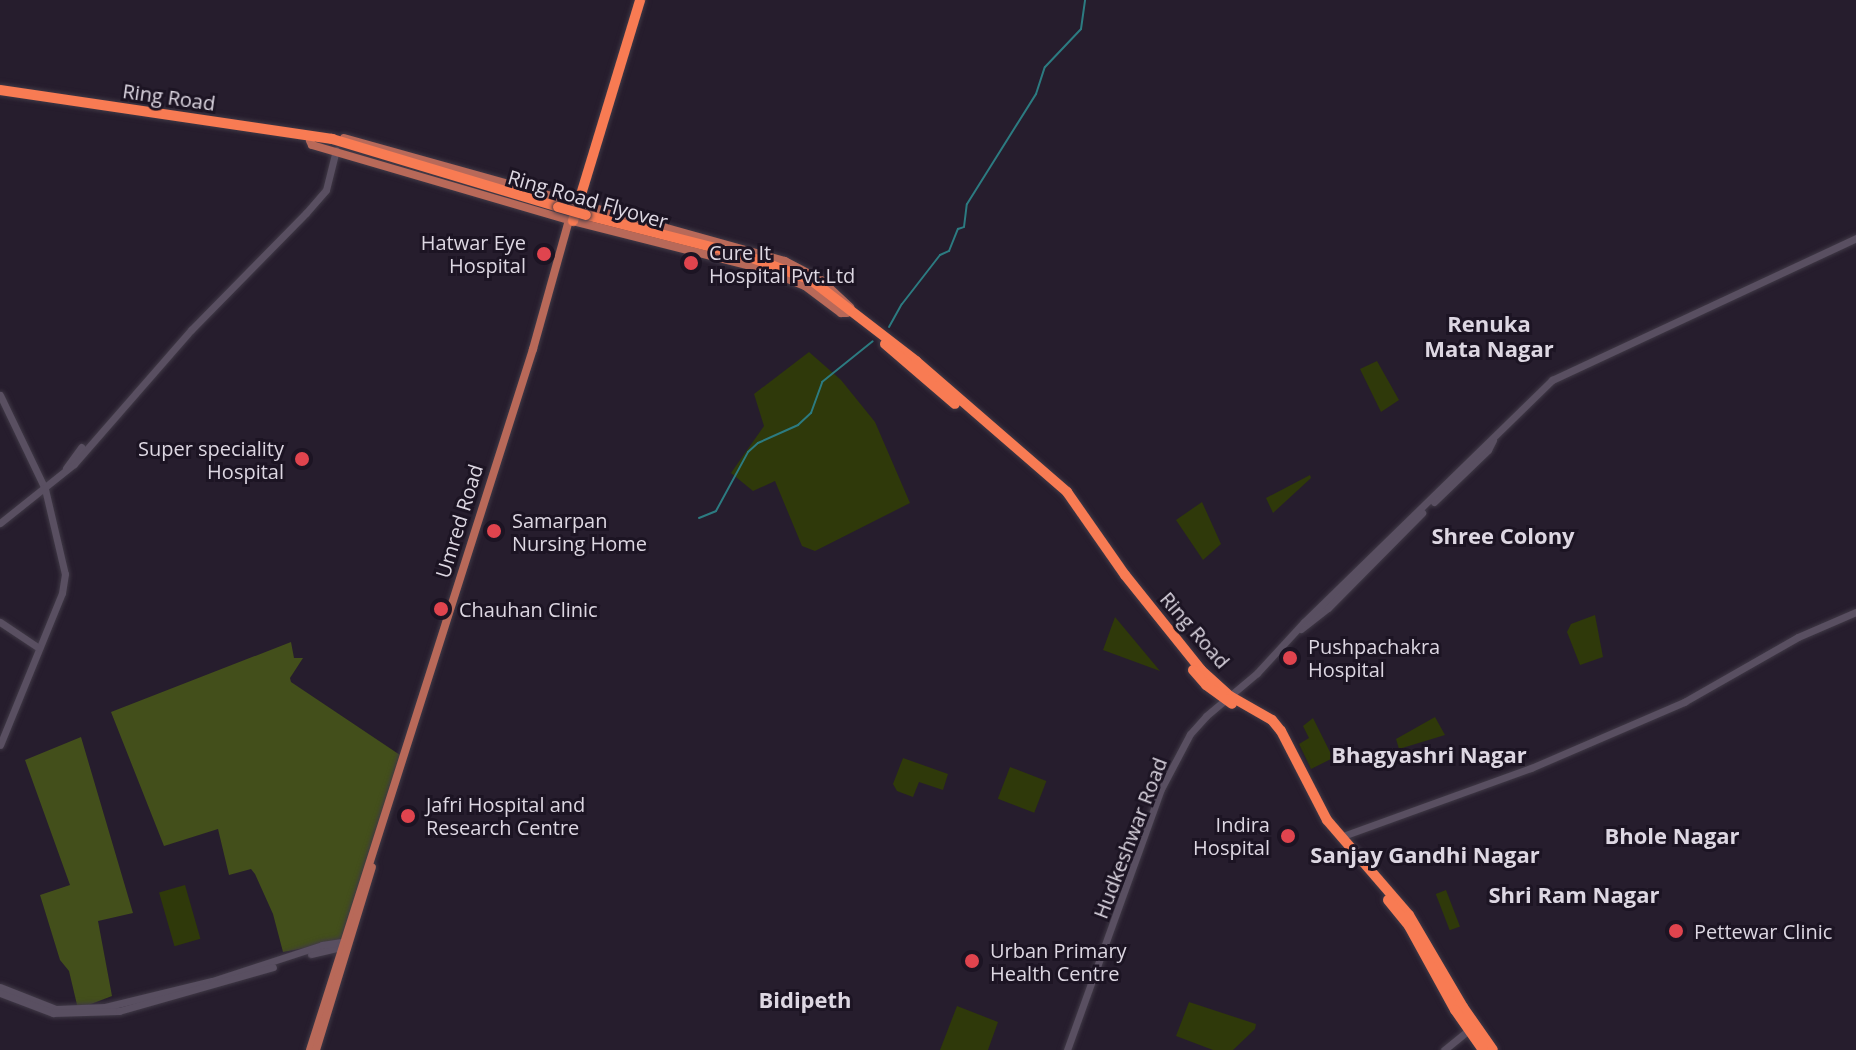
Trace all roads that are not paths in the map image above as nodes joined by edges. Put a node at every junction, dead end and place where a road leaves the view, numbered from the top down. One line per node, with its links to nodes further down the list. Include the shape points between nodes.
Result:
1 (638, 0): 5 (highway)
2 (0, 92): 3 (highway, Ring Road); 4 (highway, Ring Road)
3 (310, 141): 4 (main road); 6 (highway, Ring Road Flyover)
4 (334, 145): 5 (main road, via 354,140); 6 (highway, Ring Road Flyover); 13 (street, via 334,166 316,200 203,313)
5 (575, 205): 7 (highway); 11 (main road, via 785,261 821,280)
6 (558, 211): 7 (main road); 8 (highway, Ring Road Flyover, bridge); 9 (main road)
7 (571, 220): 8 (main road); 9 (main road, Umred Road)
8 (586, 220): 9 (main road); 11 (highway, Ring Road Flyover, via 786,273)
9 (567, 233): 23 (main road, Umred Road)
10 (1856, 238): 19 (street, Hudkeshwar Road, via 1552,380 1386,551)
11 (848, 311): 19 (highway, Ring Road, via 1074,498 1125,575)
12 (0, 395): 13 (street)
13 (45, 489): 14 (street, via 35,491); 15 (street, via 65,574)
14 (0, 523)
15 (62, 593): 18 (street); 21 (street, via 63,605)
16 (1856, 612): 22 (street, via 1798,637 1684,702 1531,768)
17 (0, 622): 18 (street)
18 (39, 648): 20 (street)
19 (1228, 698): 22 (highway, Ring Road, via 1272,720 1281,731); 27 (street, Hudkeshwar Road, via 1190,734 1161,789)
20 (0, 745)
21 (0, 756)
22 (1336, 834): 25 (highway, Ring Road, via 1409,915)
23 (345, 944): 24 (street, via 119,1011 53,1013); 26 (main road, Umred Road)
24 (0, 990)
25 (1473, 1031): 28 (street); 29 (highway, Ring Road); 30 (highway, Ring Road)
26 (313, 1050)
27 (1067, 1050)
28 (1447, 1050)
29 (1483, 1050)
30 (1493, 1050)

